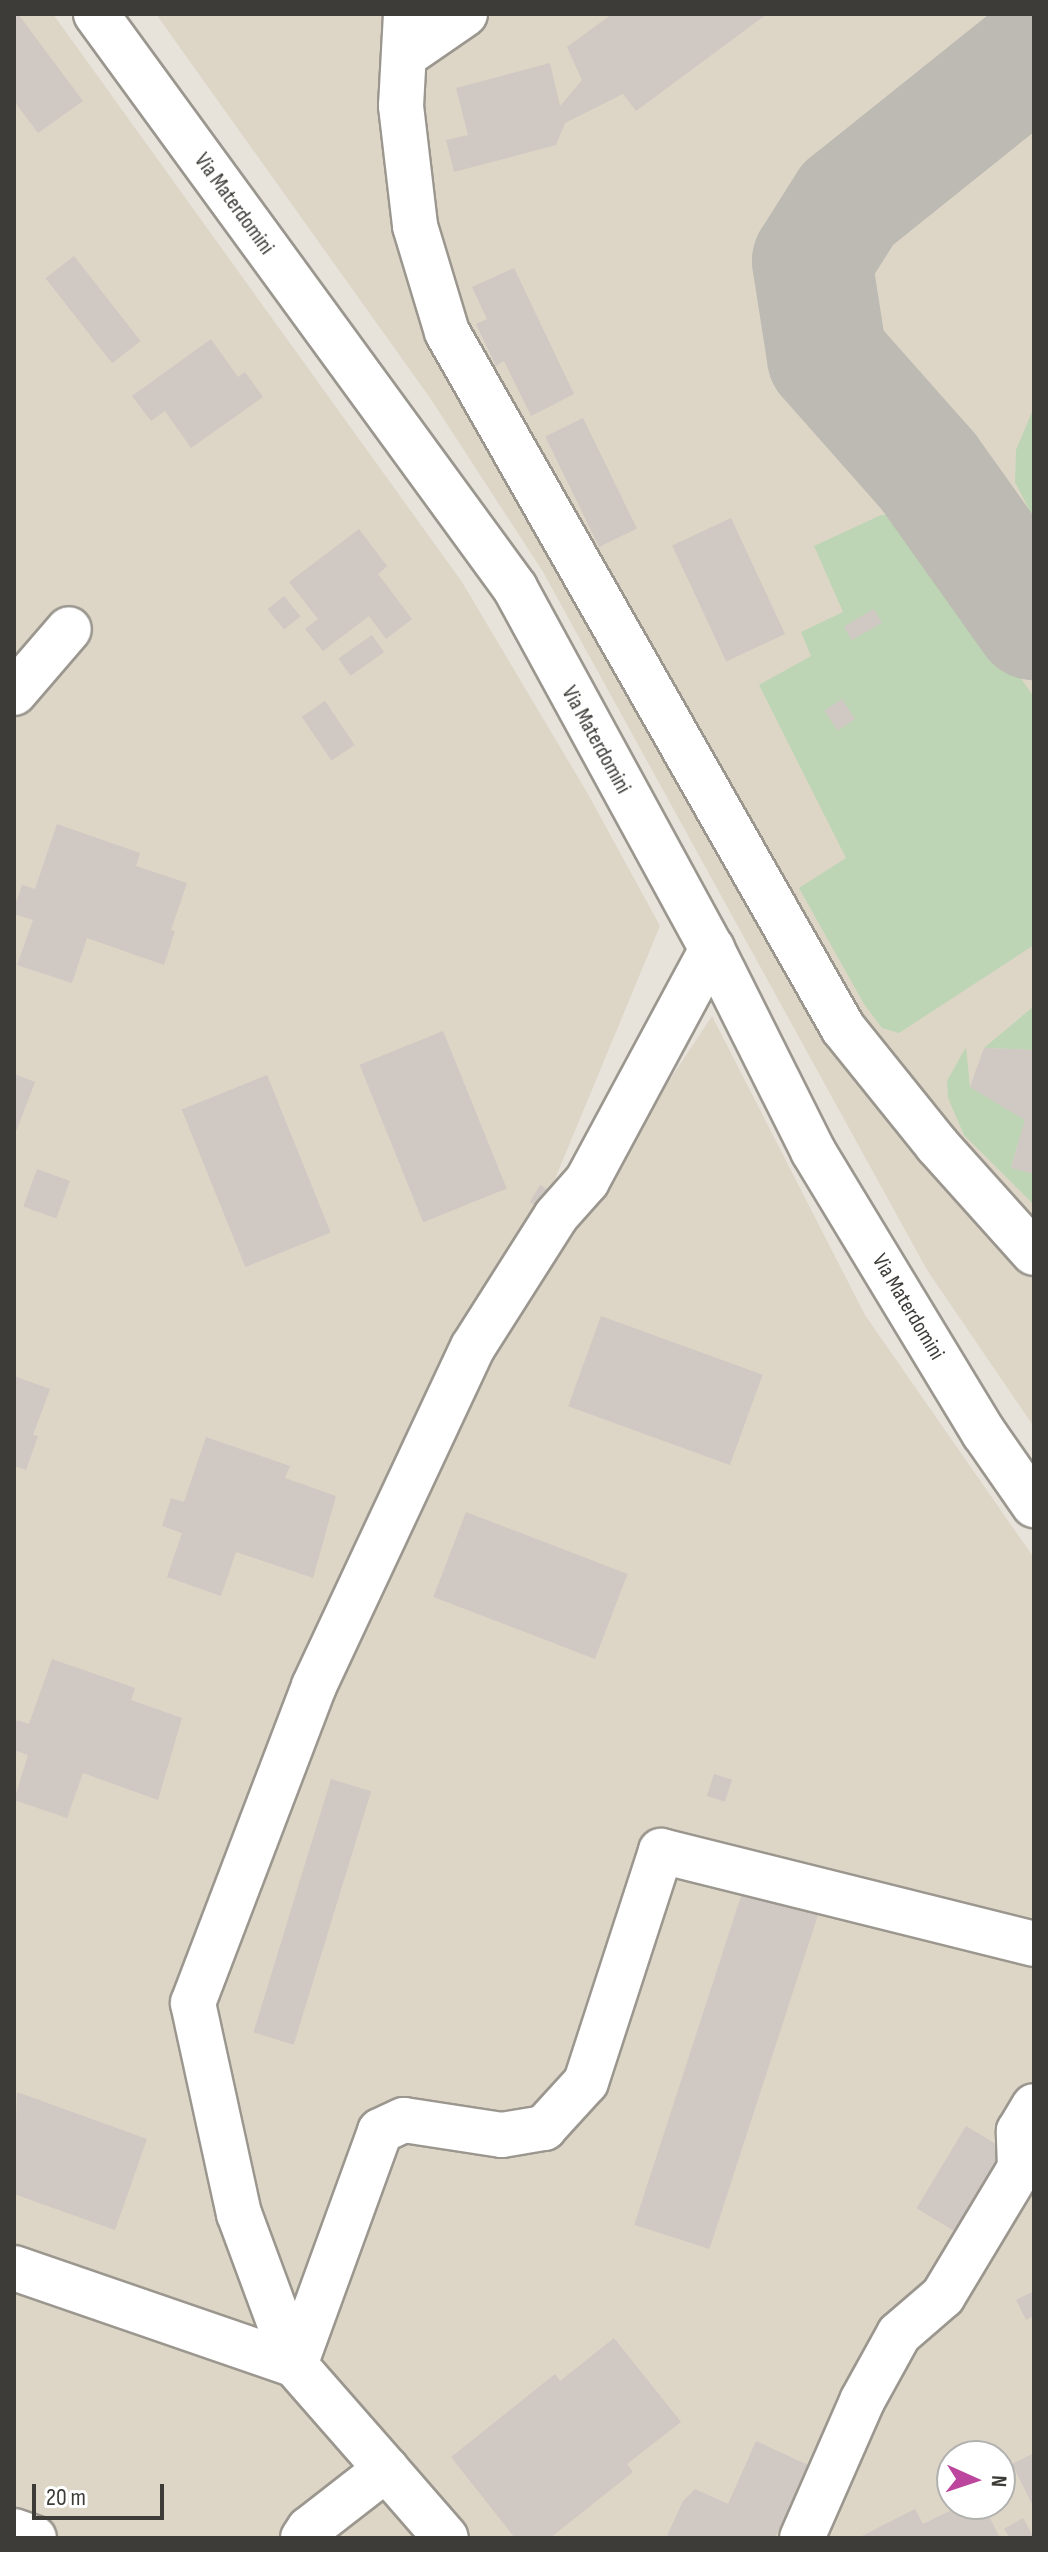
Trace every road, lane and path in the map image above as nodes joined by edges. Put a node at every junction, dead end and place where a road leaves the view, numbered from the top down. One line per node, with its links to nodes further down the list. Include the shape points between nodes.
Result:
1 (96, 14): 6 (street, Via Materdomini, via 515,588)
2 (465, 14): 3 (street)
3 (405, 35): 7 (street, via 401,106 415,226 447,332 843,1028 937,1145)
4 (69, 629): 5 (street)
5 (14, 693)
6 (710, 945): 8 (street, Via Materdomini, via 813,1151 984,1433); 12 (street, via 556,1216 473,1347 314,1686 193,2003 239,2214)
7 (1034, 1253)
8 (1034, 1505)
9 (1034, 1944): 12 (street, via 661,1851 586,2082 544,2128 502,2135 404,2120 380,2131)
10 (1034, 2106): 18 (street, via 1019,2131 1020,2168 943,2296 899,2334 862,2401)
11 (14, 2268): 12 (street)
12 (295, 2365): 13 (street)
13 (386, 2469): 16 (street); 17 (street)
14 (14, 2531): 15 (street)
15 (34, 2538)
16 (303, 2538)
17 (446, 2538)
18 (802, 2538)

